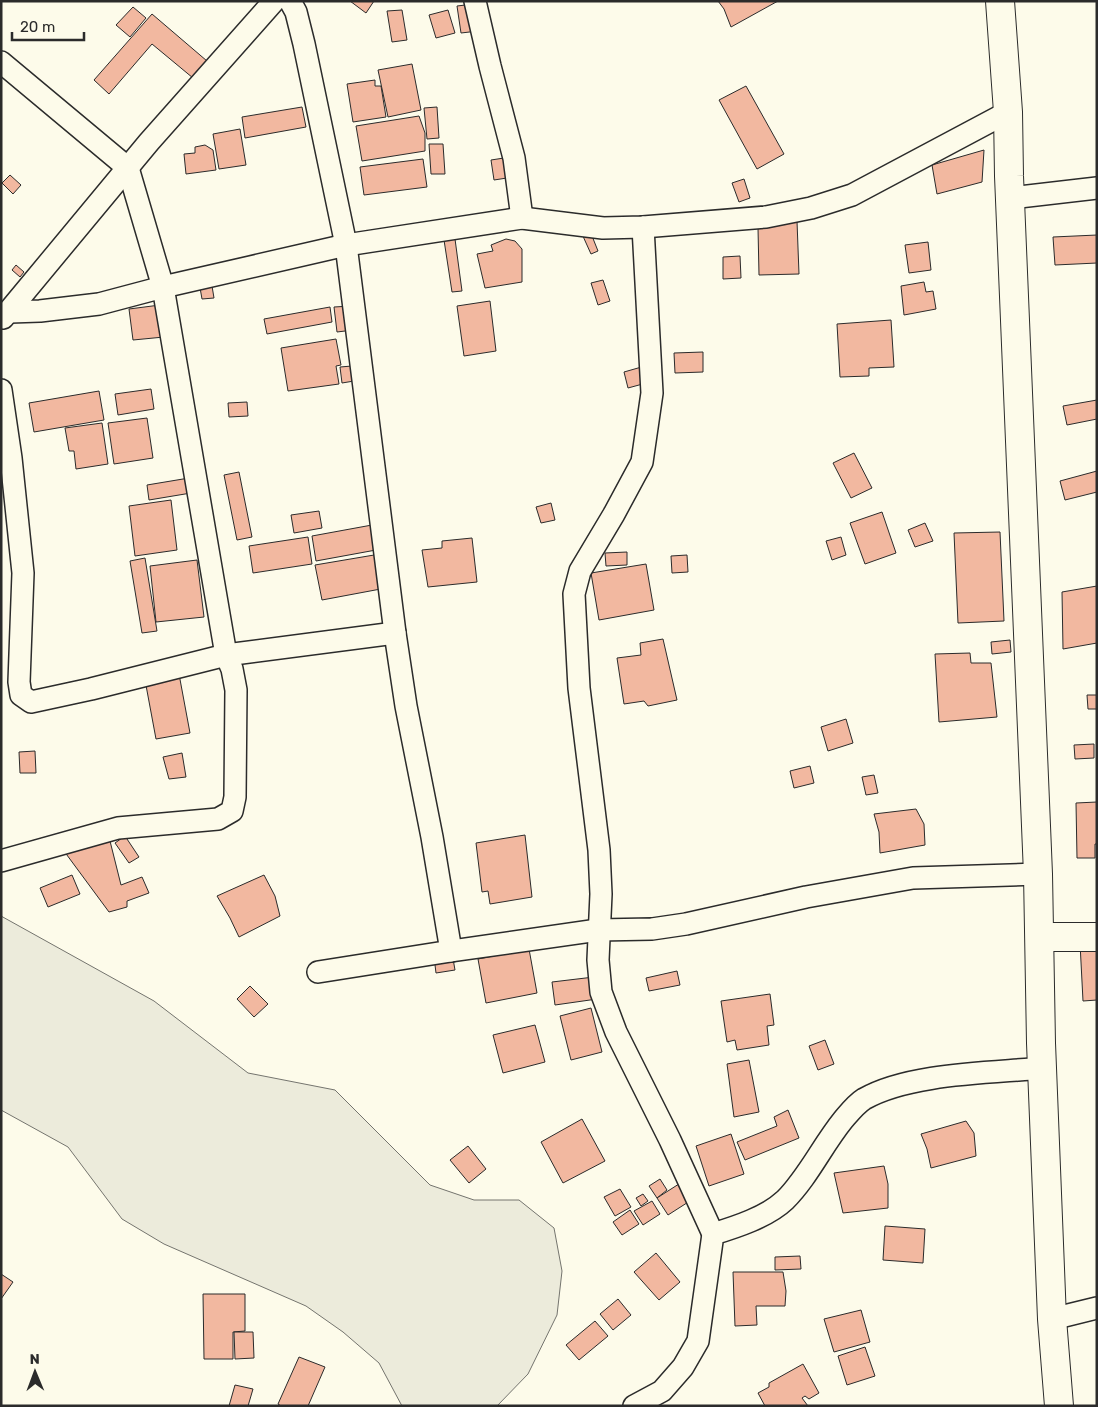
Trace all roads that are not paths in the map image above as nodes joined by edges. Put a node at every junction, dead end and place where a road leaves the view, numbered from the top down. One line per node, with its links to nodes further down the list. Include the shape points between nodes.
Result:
1 (274, 1): 7 (street)
2 (290, 1): 12 (street, via 304,44)
3 (475, 1): 10 (street, via 514,158)
4 (1000, 1): 6 (main road)
5 (1, 62): 7 (street)
6 (1008, 112): 9 (main road); 11 (street, via 852,195 812,208 766,217)
7 (128, 168): 13 (street); 14 (street)
8 (1097, 188): 9 (street)
9 (1011, 198): 19 (main road)
10 (522, 218): 11 (street, via 603,228); 12 (street)
11 (643, 227): 20 (street, via 652,393 642,462 580,571 574,594 578,688 599,850 601,894)
12 (346, 245): 13 (street); 16 (street)
13 (163, 287): 14 (street, via 99,304); 17 (street)
14 (5, 316)
15 (1, 390): 17 (street, via 22,573 19,682 22,695 31,702)
16 (394, 633): 17 (street); 23 (street)
17 (226, 655): 18 (street, via 236,690 236,797 232,812 218,819 118,828)
18 (1, 861)
19 (1038, 874): 20 (street, via 913,878 806,897 686,924 652,929); 22 (main road)
20 (598, 930): 23 (street); 26 (street, via 601,992 616,1032)
21 (1097, 936): 22 (main road)
22 (1040, 937): 25 (main road)
23 (451, 951): 24 (street)
24 (318, 972)
25 (1043, 1068): 26 (street, via 933,1078 887,1089 863,1100 830,1136 784,1201 760,1216); 28 (main road)
26 (713, 1234): 29 (street, via 698,1341 683,1367 662,1391)
27 (1097, 1308): 28 (street)
28 (1052, 1319): 30 (main road)
29 (634, 1406)
30 (1059, 1406)

